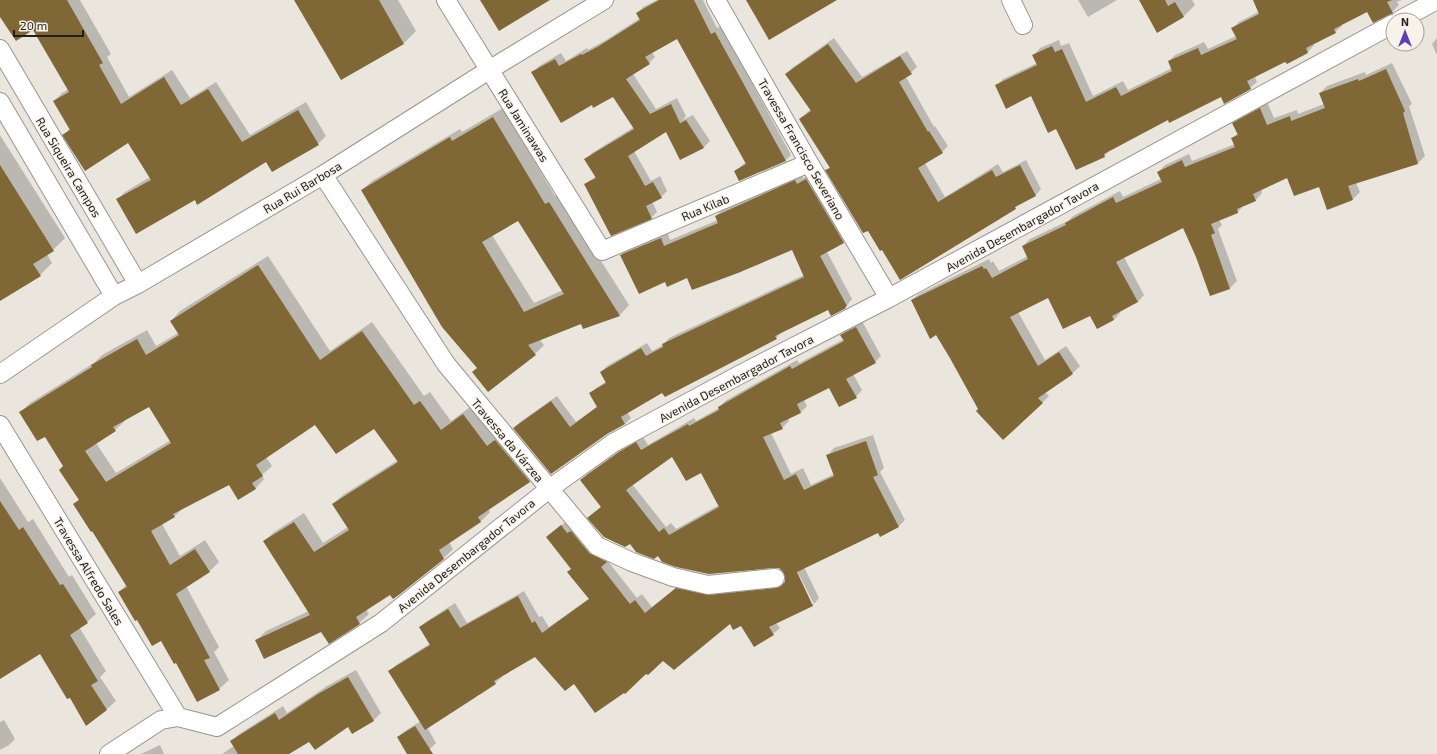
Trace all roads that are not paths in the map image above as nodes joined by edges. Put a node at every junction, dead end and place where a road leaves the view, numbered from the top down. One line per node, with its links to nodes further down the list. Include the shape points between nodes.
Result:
1 (446, 0): 10 (street, Rua Jaminawas)
2 (604, 0): 10 (street, Rua Rui Barbosa)
3 (716, 0): 12 (street, Travessa Francisco Severiano)
4 (1011, 0): 7 (street)
5 (1437, 0): 6 (street)
6 (1415, 12)
7 (1023, 25)
8 (1385, 28): 17 (street, Avenida Desembargador Tavora)
9 (0, 49): 15 (street, Rua Siqueira Campos)
10 (489, 70): 13 (street, Rua Rui Barbosa); 14 (street, Rua Jaminawas)
11 (0, 102): 16 (street)
12 (809, 163): 14 (street, Rua Kilab); 17 (street, Travessa Francisco Severiano)
13 (323, 175): 15 (street, Rua Rui Barbosa); 20 (street, Travessa da Várzea, via 446,364)
14 (602, 251)
15 (138, 284): 16 (street, Rua Rui Barbosa)
16 (114, 296): 18 (street, Rua Rui Barbosa)
17 (889, 298): 20 (street, Avenida Desembargador Tavora, via 741,374 613,444)
18 (0, 374)
19 (0, 426): 22 (street, Travessa Alfredo Sales)
20 (549, 489): 21 (street, Travessa da Várzea, via 597,546 632,562 673,577 708,585); 22 (street, Avenida Desembargador Tavora, via 381,623 217,727)
21 (775, 578)
22 (178, 717): 23 (street, Avenida Desembargador Tavora, via 161,720)
23 (108, 754)

